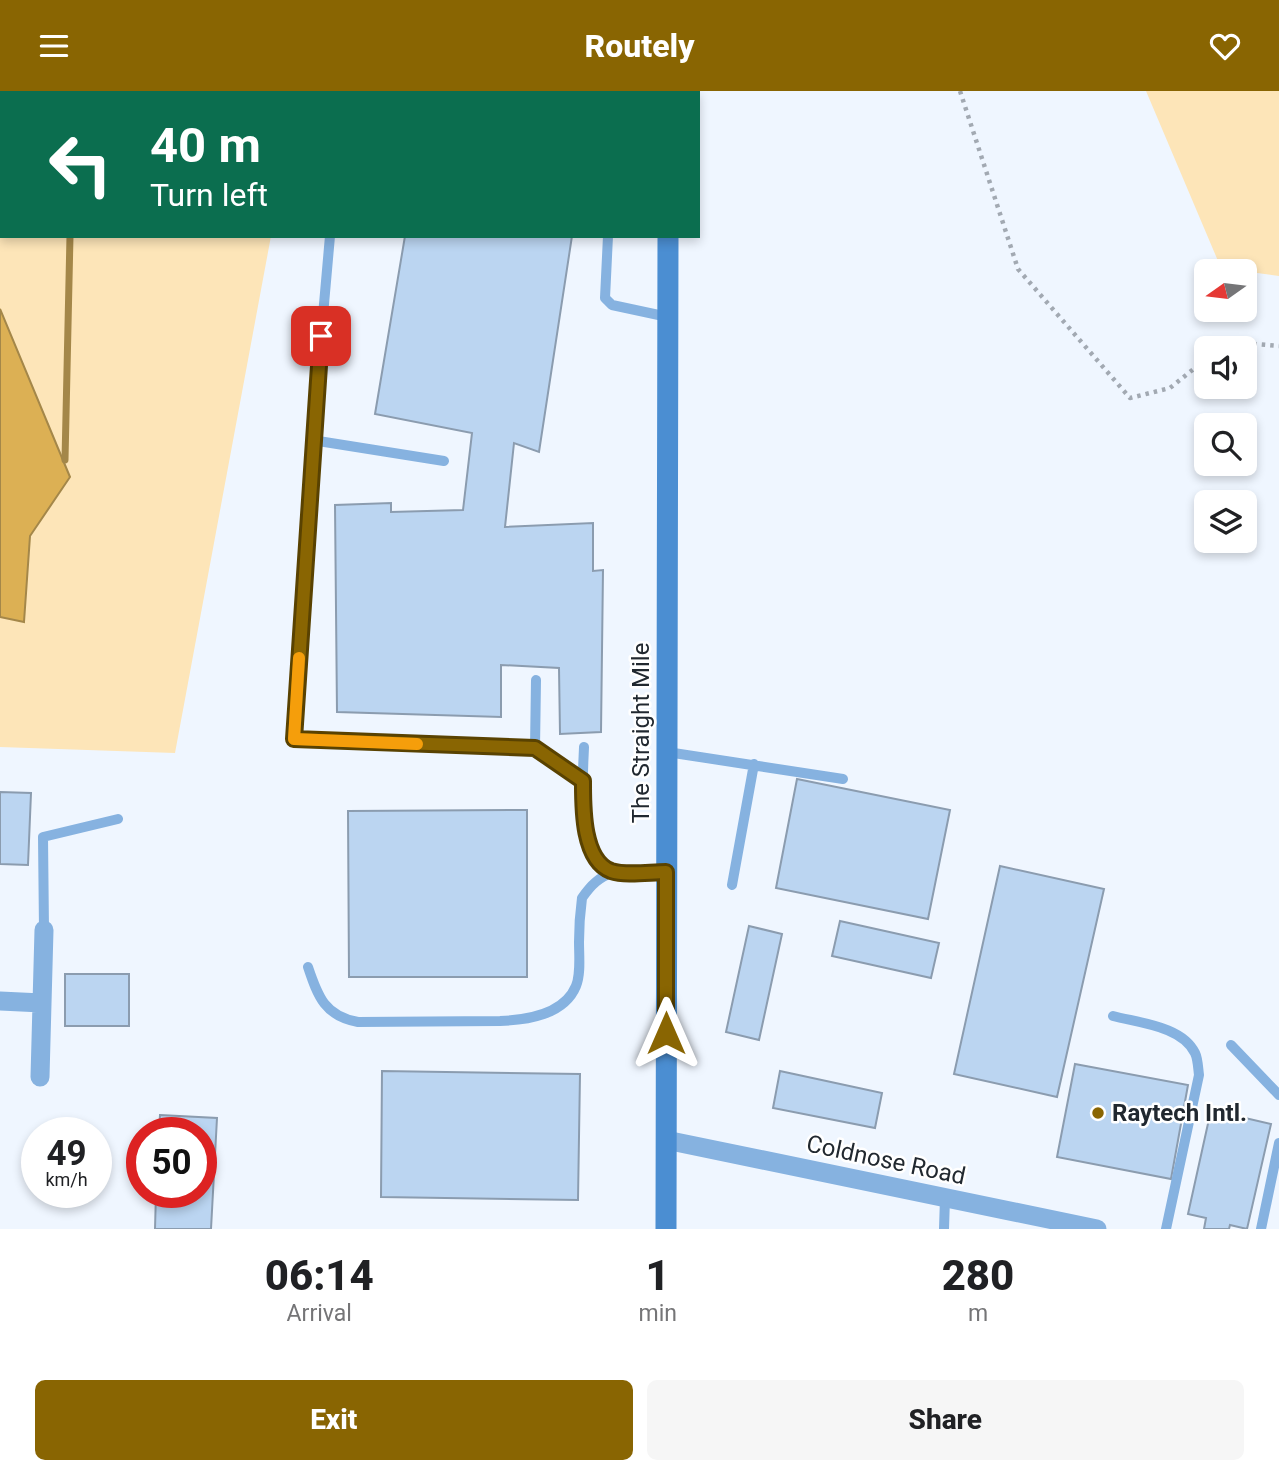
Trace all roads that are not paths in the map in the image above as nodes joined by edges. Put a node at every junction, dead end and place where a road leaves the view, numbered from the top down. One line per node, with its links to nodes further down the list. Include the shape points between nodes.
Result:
1 (330, 238): 5 (lane)
2 (608, 238): 4 (lane, via 605,298 612,305)
3 (668, 238): 4 (main road, The Straight Mile)
4 (668, 317): 10 (main road, The Straight Mile)
5 (312, 439): 6 (lane); 9 (lane, via 294,739)
6 (443, 461)
7 (536, 680): 9 (lane)
8 (584, 747): 13 (lane)
9 (535, 748): 13 (lane)
10 (667, 752): 11 (lane); 16 (main road, The Straight Mile)
11 (754, 764): 12 (lane); 17 (lane)
12 (843, 779)
13 (583, 781): 15 (lane, via 583,810 593,852 601,866)
14 (118, 819): 18 (lane, via 43,837)
15 (614, 872): 16 (lane); 19 (lane, via 602,877 582,898 576,986 568,998 543,1015 519,1021 342,1019 316,993)
16 (666, 872): 26 (main road, The Straight Mile)
17 (732, 885)
18 (44, 930): 21 (street)
19 (308, 967)
20 (0, 1002): 21 (street)
21 (42, 1003): 24 (street)
22 (1113, 1016): 32 (lane, via 1171,1032 1196,1054 1199,1075)
23 (1231, 1045): 25 (lane)
24 (40, 1077)
25 (1279, 1095)
26 (666, 1140): 28 (street, Coldnose Road); 29 (main road, The Straight Mile)
27 (1279, 1143): 33 (lane)
28 (945, 1198): 30 (lane); 31 (street, Coldnose Road)
29 (666, 1229)
30 (944, 1229)
31 (1097, 1229)
32 (1166, 1229)
33 (1261, 1229)

